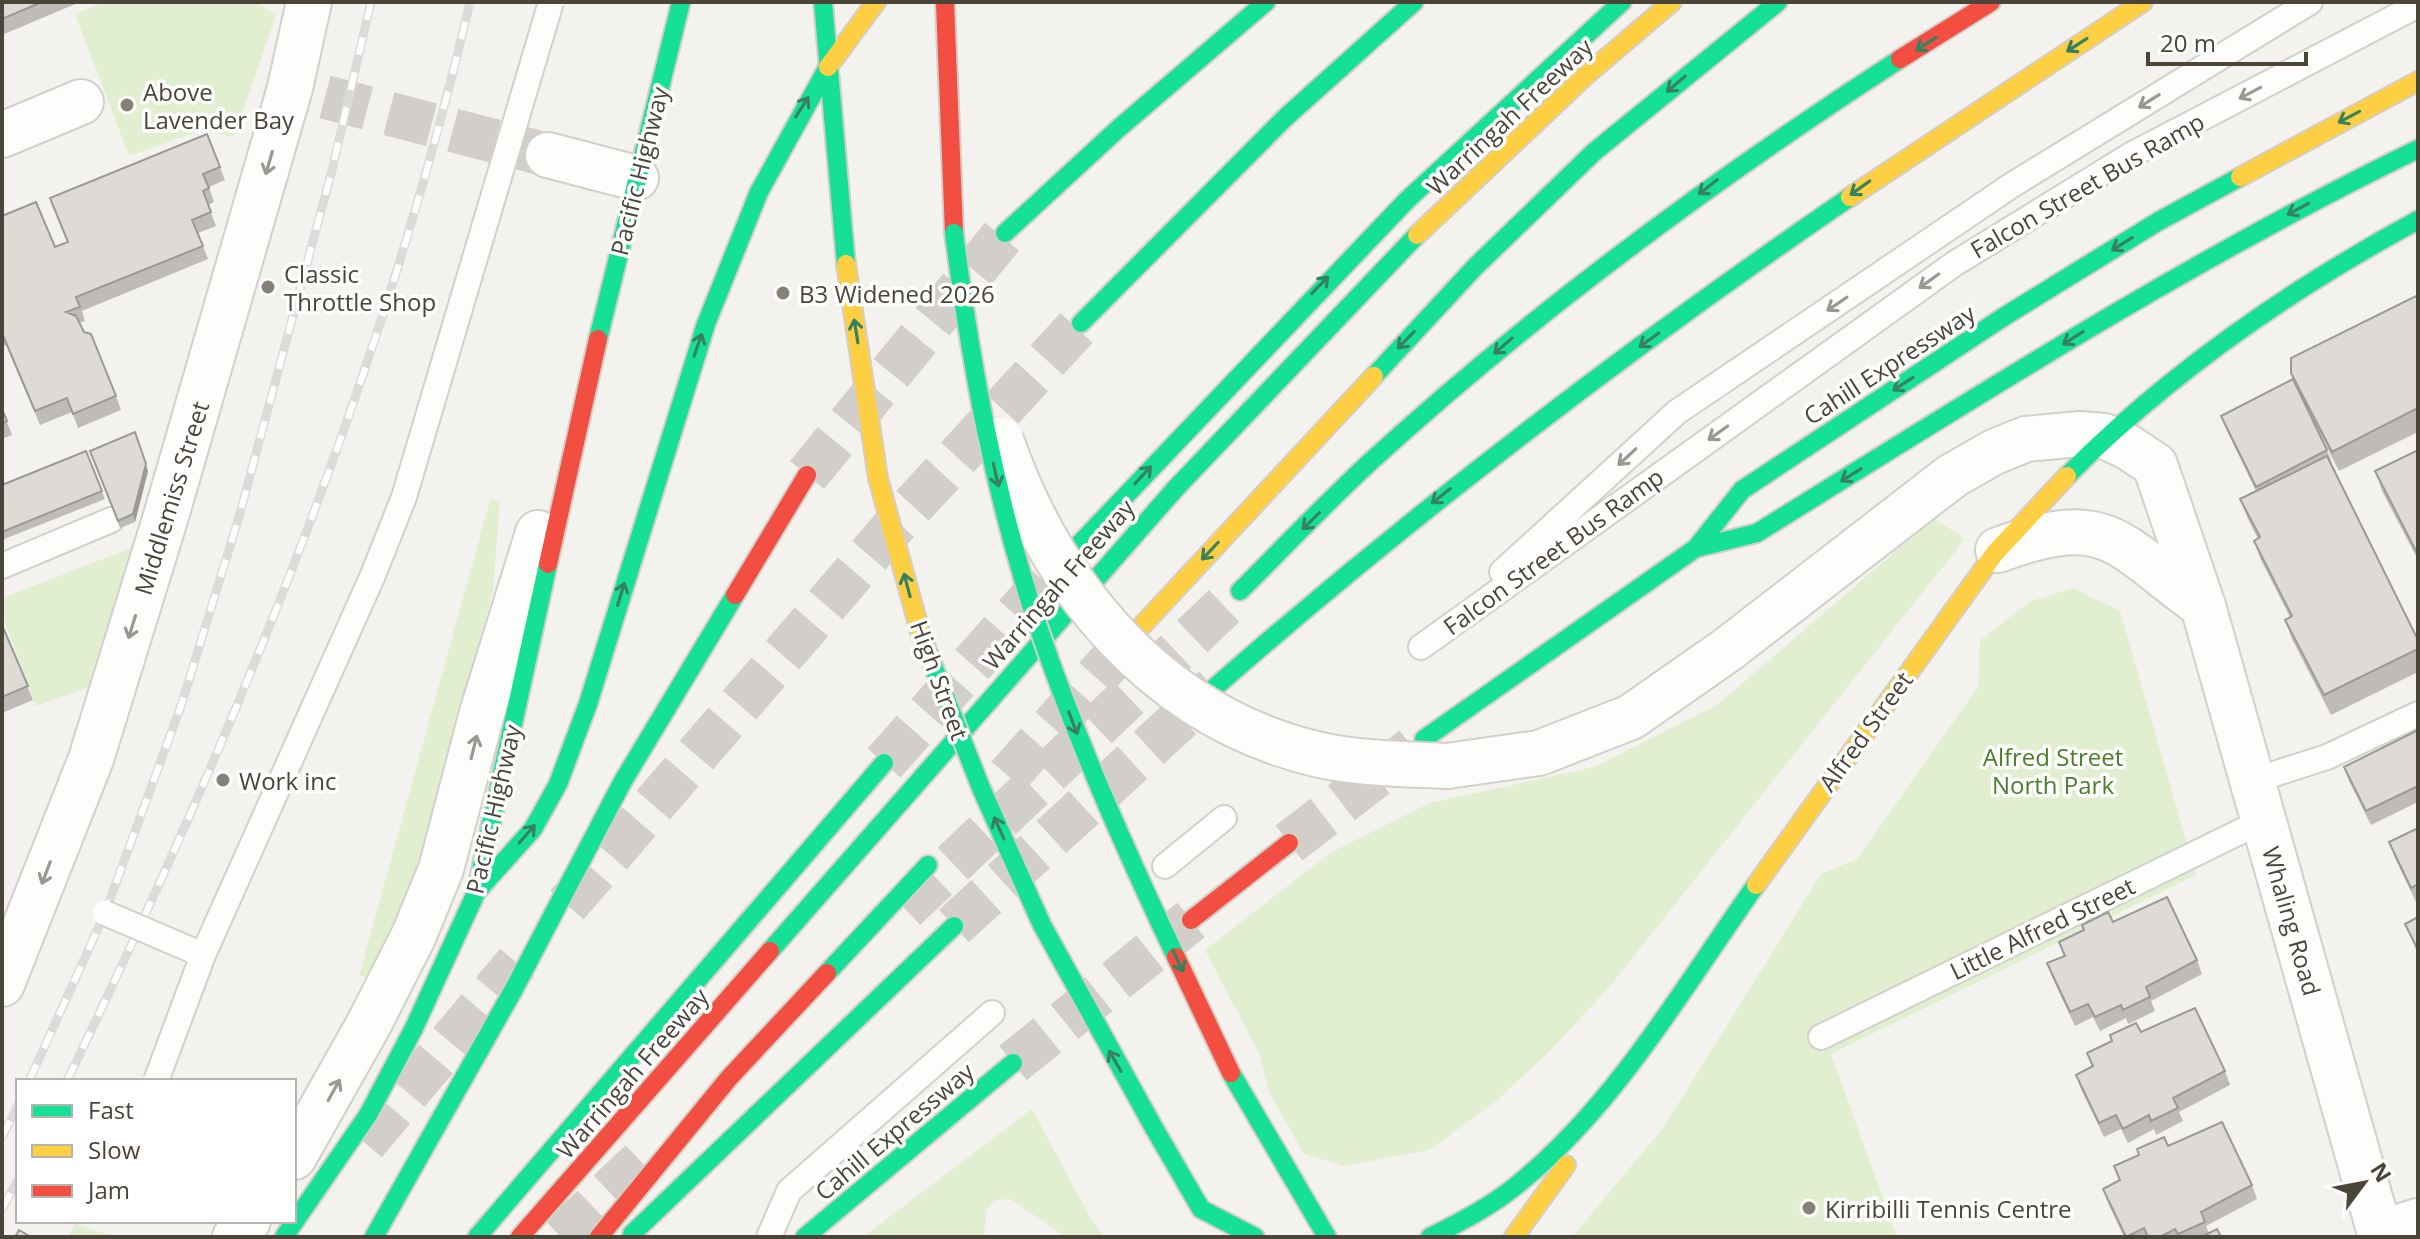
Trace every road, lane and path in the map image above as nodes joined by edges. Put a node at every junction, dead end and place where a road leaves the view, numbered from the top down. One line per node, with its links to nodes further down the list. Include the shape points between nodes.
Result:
1 (309, 2): 52 (street, Middlemiss Street, one-way to 52, via 308,92 91,759)
2 (551, 2): 51 (lane, bridge, via 404,497)
3 (681, 2): 22 (main road, Pacific Highway)
4 (823, 2): 16 (main road)
5 (876, 2): 16 (main road)
6 (945, 2): 25 (main road)
7 (1266, 2): 24 (main road)
8 (1414, 2): 26 (main road, via 1286,117)
9 (1622, 2): 33 (main road, Warringah Freeway, one-way to 9, via 1373,231)
10 (1672, 2): 64 (main road, Warringah Freeway, via 1471,182 1315,338 1072,604)
11 (1778, 2): 37 (main road, one-way to 37, via 1594,152 1475,267)
12 (1991, 2): 35 (main road, one-way to 35, via 1729,170 1512,338 1368,463)
13 (2143, 2): 38 (main road, one-way to 38, via 1881,172 1633,352 1405,524)
14 (2310, 2): 15 (lane, Falcon Street Bus Ramp, via 2012,185 1677,412 1421,647 1954,264 2131,155)
15 (2418, 5)
16 (828, 67): 47 (main road, one-way to 16, via 546,812 603,653 699,341 759,188 790,125); 59 (main road, High Street, one-way to 16, bridge, via 1042,925 922,640 878,478 846,264)
17 (2418, 81): 31 (main road, Cahill Expressway, one-way to 31, via 2173,213 2005,316 1742,490)
18 (81, 102): 19 (street)
19 (2, 135)
20 (2418, 149): 31 (main road, one-way to 31, via 2158,286 1757,533)
21 (548, 155): 22 (street)
22 (636, 178): 27 (main road, Pacific Highway)
23 (2418, 220): 28 (main road, Alfred Street, via 2243,325)
24 (1005, 233)
25 (956, 250): 40 (street, bridge, via 986,396 1007,458 1056,562 1107,628 1175,686 1246,729 1343,759); 71 (main road, one-way to 71, bridge, via 996,478 1037,622 1116,826 1231,1073)
26 (1081, 323)
27 (598, 339): 47 (main road, Pacific Highway); 58 (street, Pacific Highway, one-way to 27, via 408,947 441,869 482,713)
28 (2104, 436): 32 (main road, Alfred Street); 36 (street, Whaling Road, via 2155,465); 40 (street, via 2026,439 1952,476 1727,650 1631,717 1539,753)
29 (807, 475): 62 (main road, via 623,781 514,989)
30 (111, 520): 34 (lane)
31 (1696, 548): 40 (main road, Cahill Expressway)
32 (1998, 550): 36 (street, via 2043,533 2101,533); 57 (main road, Alfred Street)
33 (1071, 553)
34 (2, 566)
35 (1240, 591)
36 (2203, 606): 42 (street, Whaling Road)
37 (1137, 631)
38 (1214, 688)
39 (2418, 714): 42 (lane, Little Alfred Street, via 2327,757)
40 (1436, 753)
41 (884, 763): 63 (main road, Warringah Freeway)
42 (2258, 801): 54 (lane, Little Alfred Street); 61 (street, Whaling Road)
43 (1224, 818): 46 (lane)
44 (1289, 843): 49 (main road)
45 (928, 865): 65 (main road, via 729,1078)
46 (1165, 866)
47 (476, 893): 60 (main road, Pacific Highway, via 374,1106)
48 (105, 913): 51 (lane, bridge)
49 (1191, 920)
50 (954, 926): 66 (main road)
51 (203, 955): 56 (lane, bridge)
52 (2, 984)
53 (992, 1013): 67 (lane, via 789,1191)
54 (1821, 1037)
55 (1013, 1063): 68 (main road, Cahill Expressway)
56 (157, 1079)
57 (1580, 1125): 72 (main road, via 1504,1198 1469,1222); 73 (main road, via 1566,1166)
58 (296, 1154)
59 (1201, 1209): 69 (main road, High Street); 70 (main road)
60 (296, 1222)
61 (2393, 1230)
62 (374, 1237)
63 (477, 1237)
64 (520, 1237)
65 (599, 1237)
66 (628, 1237)
67 (769, 1237)
68 (805, 1237)
69 (1219, 1237)
70 (1255, 1237)
71 (1327, 1237)
72 (1430, 1237)
73 (1514, 1237)

